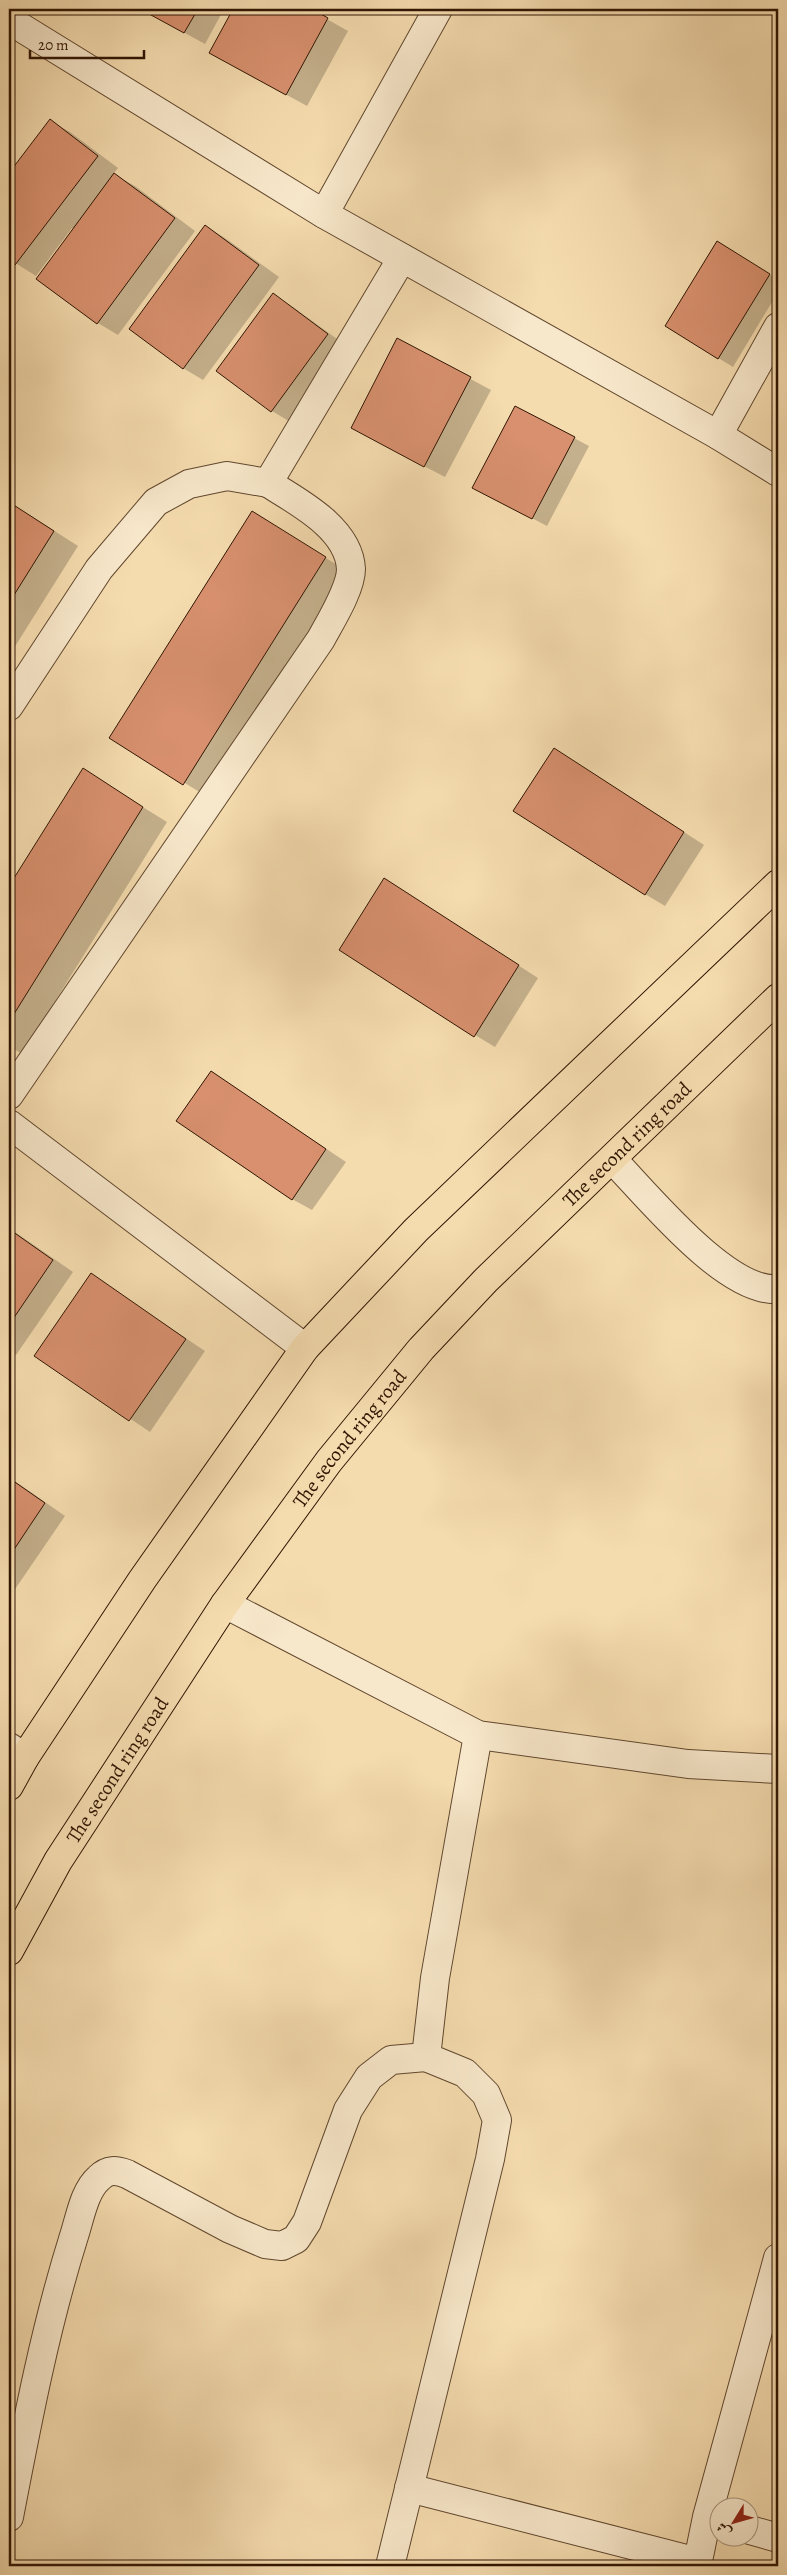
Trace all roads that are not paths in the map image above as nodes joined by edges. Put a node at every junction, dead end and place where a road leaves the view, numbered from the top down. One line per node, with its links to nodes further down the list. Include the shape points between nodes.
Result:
1 (438, 9): 3 (street)
2 (9, 20): 3 (street)
3 (324, 214): 4 (street)
4 (402, 258): 6 (street); 8 (street)
5 (778, 327): 6 (street)
6 (718, 435): 7 (street)
7 (778, 472)
8 (268, 483): 9 (street, via 227,476 189,484 156,502 99,569); 12 (street, via 320,516 344,546 351,569 340,606)
9 (9, 706)
10 (778, 884): 16 (main road, via 416,1230)
11 (778, 998): 14 (main road, The second ring road)
12 (9, 1095)
13 (9, 1124): 16 (street)
14 (612, 1160): 15 (street, via 705,1255 749,1285); 17 (main road, The second ring road, via 486,1280 421,1349 328,1461)
15 (778, 1289)
16 (305, 1348): 19 (main road)
17 (224, 1604): 18 (street); 22 (main road, The second ring road, via 58,1861)
18 (478, 1735): 20 (street, via 688,1764); 23 (street, via 435,1978)
19 (17, 1752): 21 (main road)
20 (778, 1769)
21 (9, 1786)
22 (9, 1951)
23 (426, 2057): 25 (street, via 465,2073 486,2094 497,2120); 27 (street, via 391,2060 369,2077 348,2110 307,2222 296,2239 282,2246 266,2244 230,2229 127,2174 107,2172 98,2179 84,2205 60,2282)
24 (778, 2258): 26 (street)
25 (409, 2488): 31 (street); 32 (street)
26 (718, 2498)
27 (9, 2517)
28 (710, 2528): 31 (street)
29 (760, 2533): 30 (street)
30 (778, 2538)
31 (698, 2564)
32 (390, 2566)

